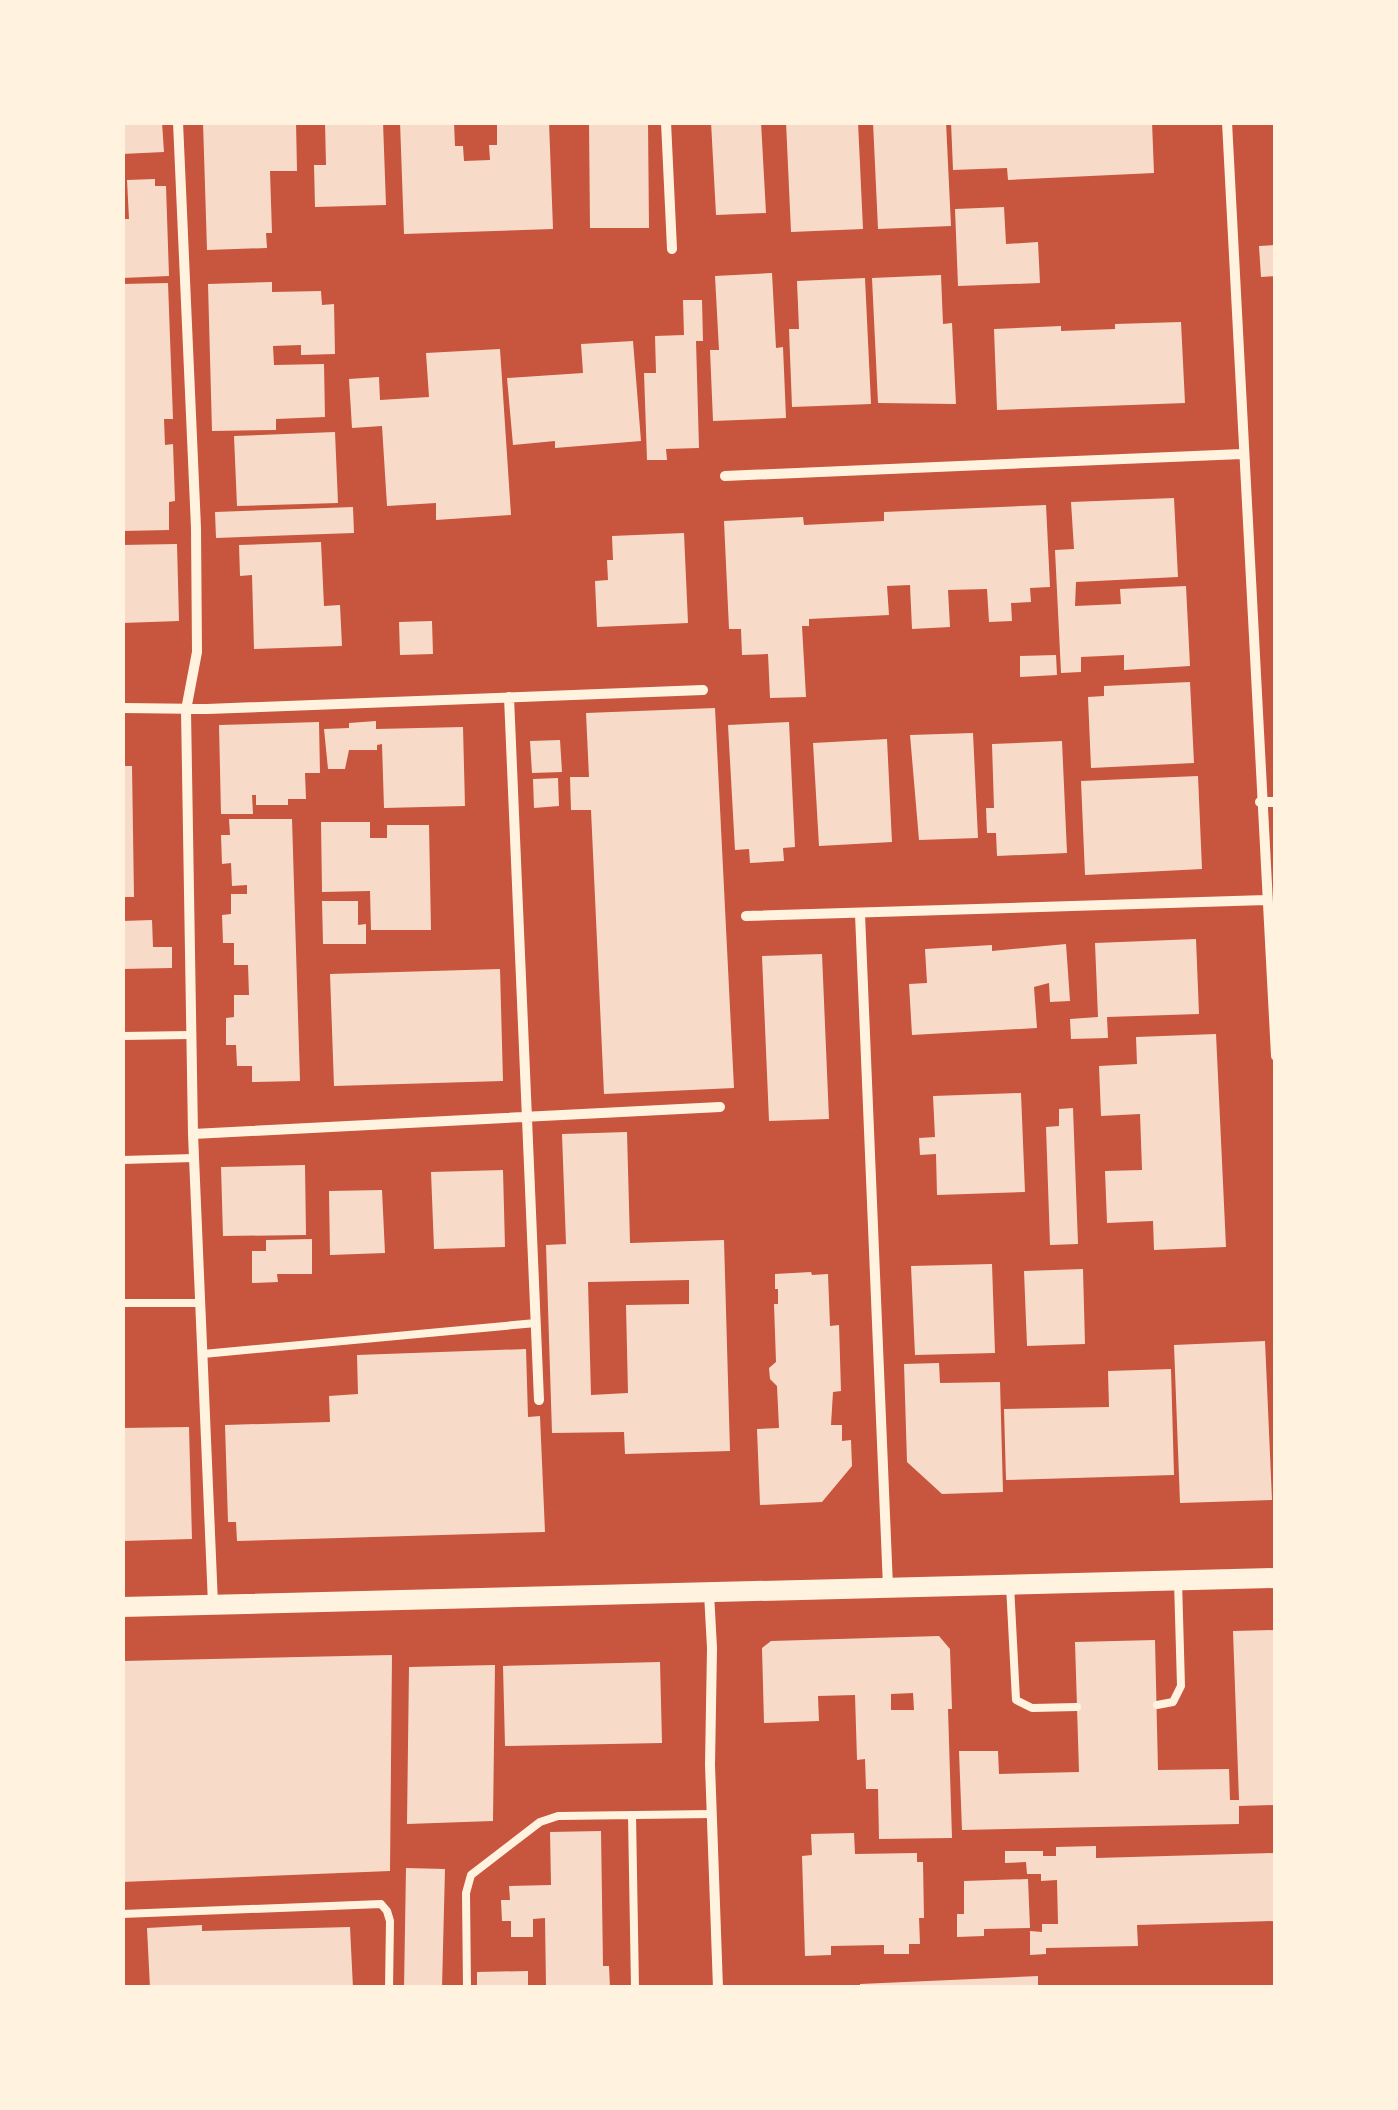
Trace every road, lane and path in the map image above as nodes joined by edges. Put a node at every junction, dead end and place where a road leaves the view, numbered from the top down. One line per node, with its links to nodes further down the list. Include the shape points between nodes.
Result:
1 (178, 122): 10 (street, via 196,528 197,652)
2 (666, 122): 4 (street)
3 (1227, 122): 5 (street)
4 (672, 249)
5 (1242, 454): 6 (street); 11 (street)
6 (725, 476)
7 (702, 690): 8 (street)
8 (509, 697): 10 (street); 20 (street)
9 (122, 708): 10 (street)
10 (186, 710): 16 (street)
11 (1260, 802): 12 (street); 13 (street)
12 (1276, 802)
13 (1266, 900): 14 (street); 18 (street)
14 (860, 914): 15 (street); 32 (street)
15 (746, 916)
16 (192, 1035): 17 (lane); 21 (street)
17 (122, 1036)
18 (1276, 1056)
19 (720, 1108): 20 (street)
20 (528, 1115): 21 (street); 26 (street)
21 (193, 1134): 22 (street)
22 (194, 1158): 23 (lane); 25 (street)
23 (122, 1160)
24 (122, 1304): 25 (lane)
25 (200, 1304): 27 (street)
26 (536, 1322): 27 (lane); 28 (street)
27 (202, 1354): 34 (street)
28 (539, 1400)
29 (1276, 1578): 30 (main road)
30 (1178, 1581): 31 (main road); 36 (lane, via 1181,1686 1172,1702)
31 (1010, 1585): 32 (main road); 37 (lane, via 1016,1700 1032,1708)
32 (888, 1588): 33 (main road)
33 (708, 1593): 34 (main road); 38 (street)
34 (213, 1604): 35 (main road)
35 (122, 1607)
36 (1157, 1705)
37 (1077, 1707)
38 (712, 1814): 39 (lane); 44 (street)
39 (632, 1815): 42 (lane, via 545,1818 471,1876); 43 (lane)
40 (122, 1914): 41 (lane, via 380,1904 390,1920)
41 (388, 1988)
42 (468, 1988)
43 (635, 1988)
44 (718, 1988)

